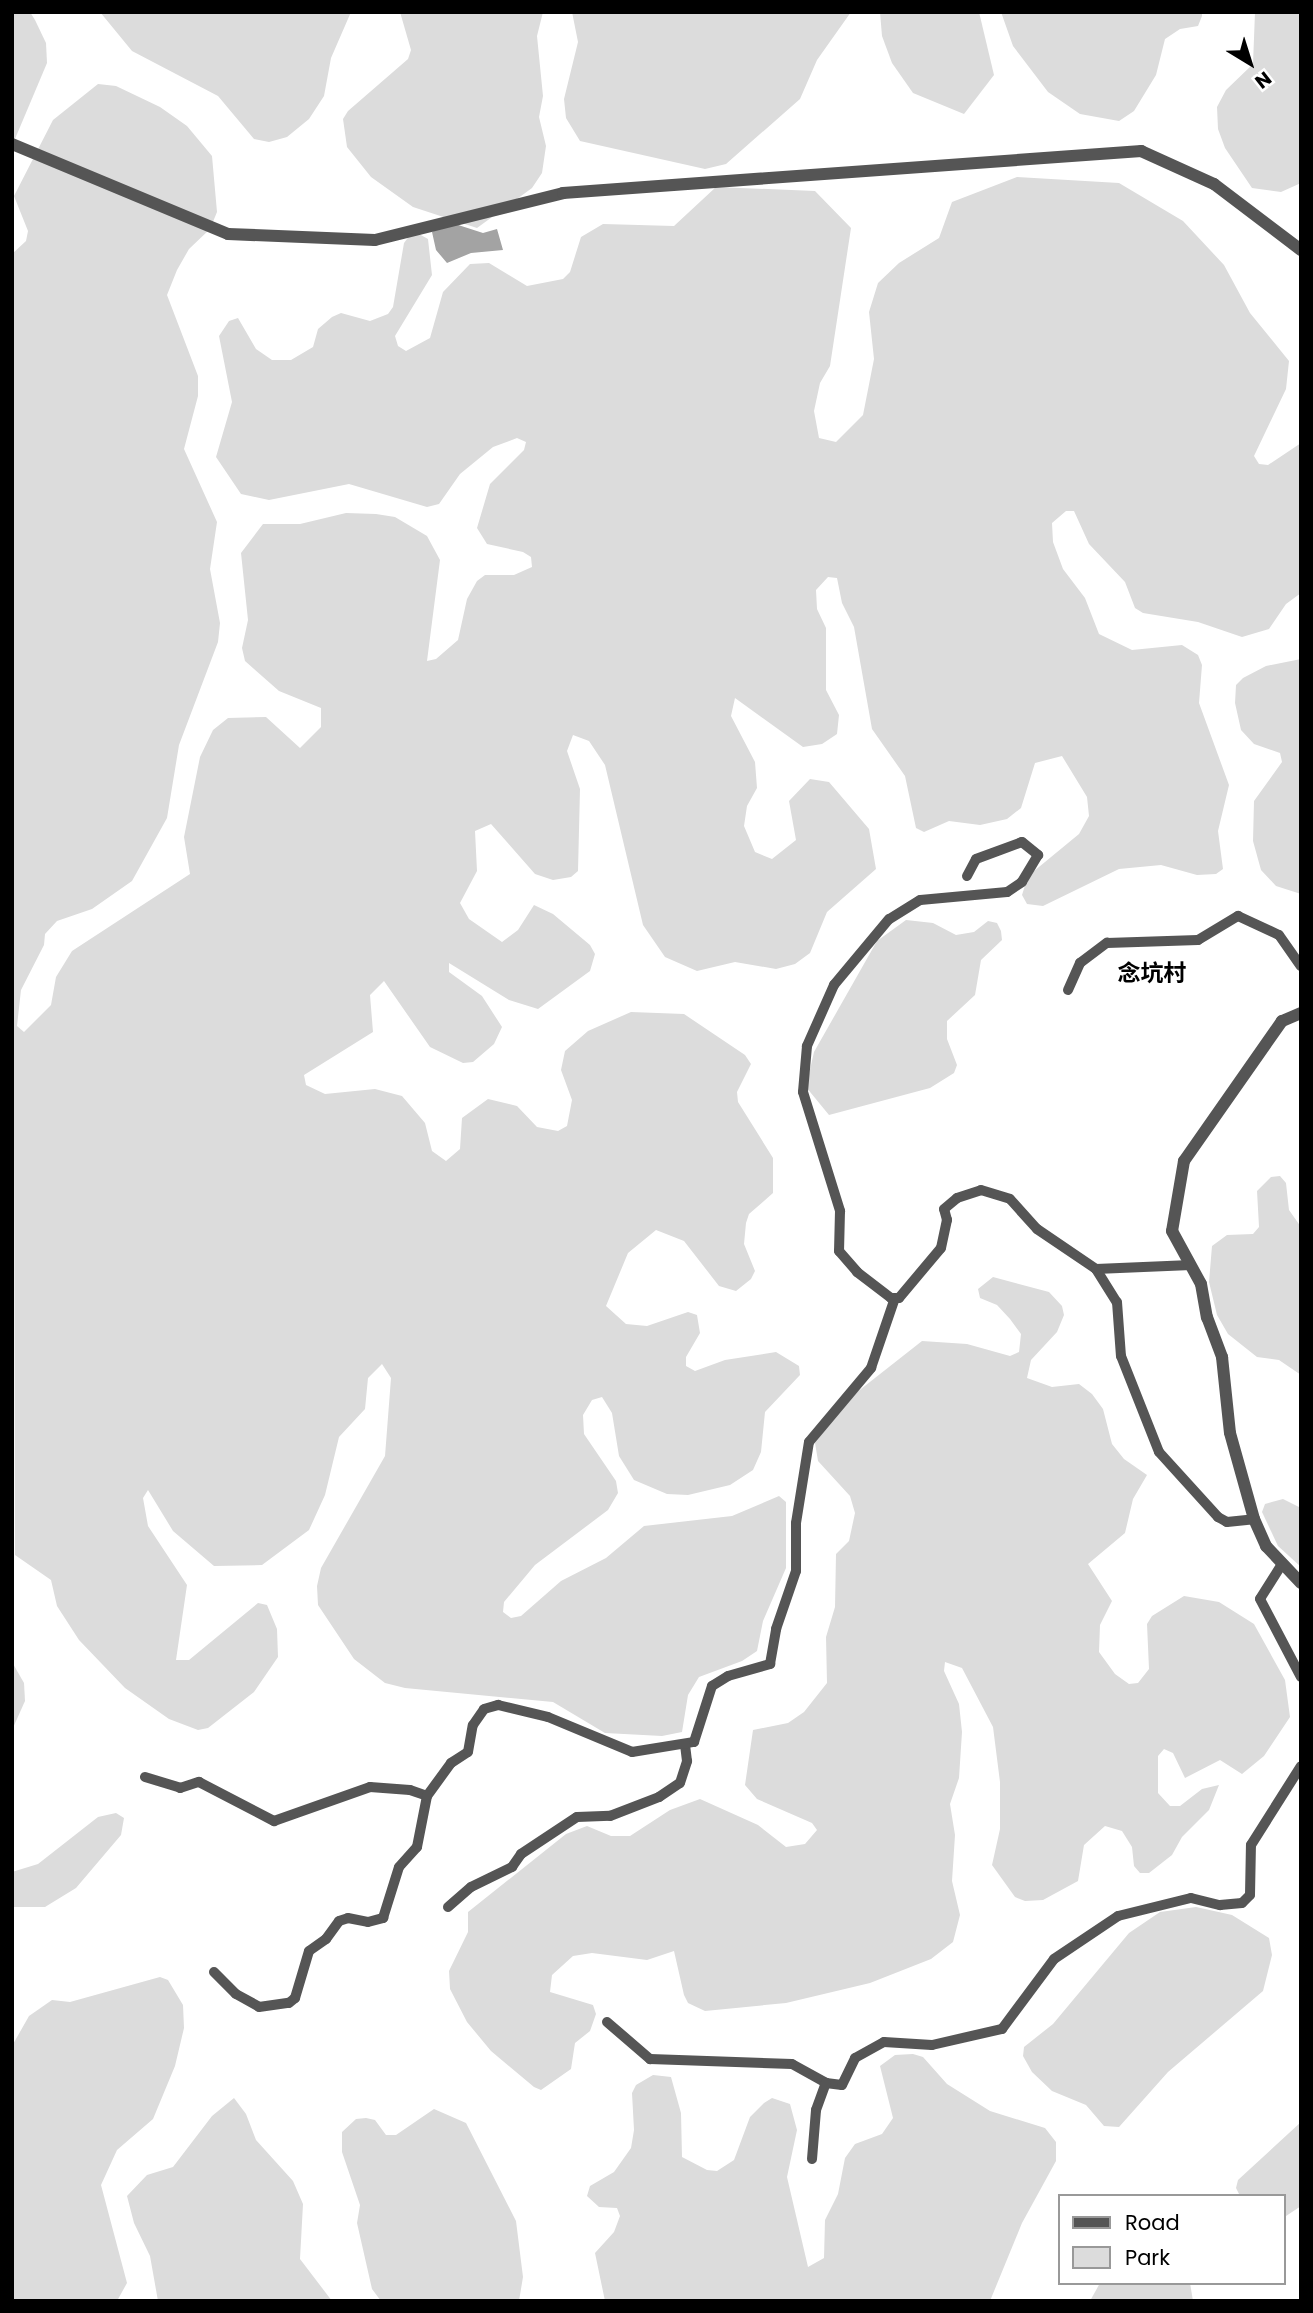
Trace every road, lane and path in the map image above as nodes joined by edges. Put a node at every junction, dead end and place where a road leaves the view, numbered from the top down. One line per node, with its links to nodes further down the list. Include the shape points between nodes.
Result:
1 (12, 144): 2 (street, via 228,234 375,240 563,193 1141,151 1214,184)
2 (1301, 250)
3 (967, 876): 9 (street, via 976,859 1022,842 1038,855 1021,882 1007,892 920,900 889,919 834,985 807,1046 803,1092 839,1212 838,1246 857,1272)
4 (1301, 966): 5 (street, via 1279,935 1238,916 1198,940 1107,943 1080,963)
5 (1068, 989)
6 (1301, 1013): 7 (street, via 1282,1021 1184,1161 1172,1231)
7 (1191, 1265): 8 (street); 10 (street, via 1222,1357 1230,1433)
8 (1096, 1269): 9 (street, via 1037,1229 1010,1199 981,1190 957,1198 944,1209 947,1220 941,1248); 10 (street, via 1117,1302 1121,1356 1159,1452 1218,1517 1227,1522)
9 (895, 1298): 14 (street, via 871,1368 809,1442 796,1523 796,1571 776,1629 770,1664 728,1676 712,1686 694,1742)
10 (1254, 1519): 11 (street, via 1266,1546)
11 (1282, 1564): 12 (street); 13 (street, via 1260,1600)
12 (1301, 1583)
13 (1301, 1677)
14 (685, 1745): 17 (street, via 670,1749 649,1746 632,1752 548,1717 498,1705 484,1709 474,1725 468,1752 450,1763); 18 (street, via 687,1761 680,1783 659,1797 610,1815 577,1817 521,1854 512,1867 471,1887)
15 (1301, 1766): 21 (street, via 1251,1845 1250,1895 1242,1903 1220,1905 1191,1898 1118,1916 1054,1959 1002,2029 932,2045 884,2042 855,2058 842,2085)
16 (145, 1777): 17 (street, via 180,1788 199,1782 274,1821 370,1787)
17 (426, 1796): 19 (street, via 417,1847 400,1867 383,1918 339,1921 326,1939 309,1951 295,1998 271,2008 259,2007 236,1994)
18 (448, 1907)
19 (214, 1972)
20 (607, 2022): 21 (street, via 649,2059 792,2064)
21 (826, 2083): 22 (street, via 816,2110)
22 (812, 2159)

